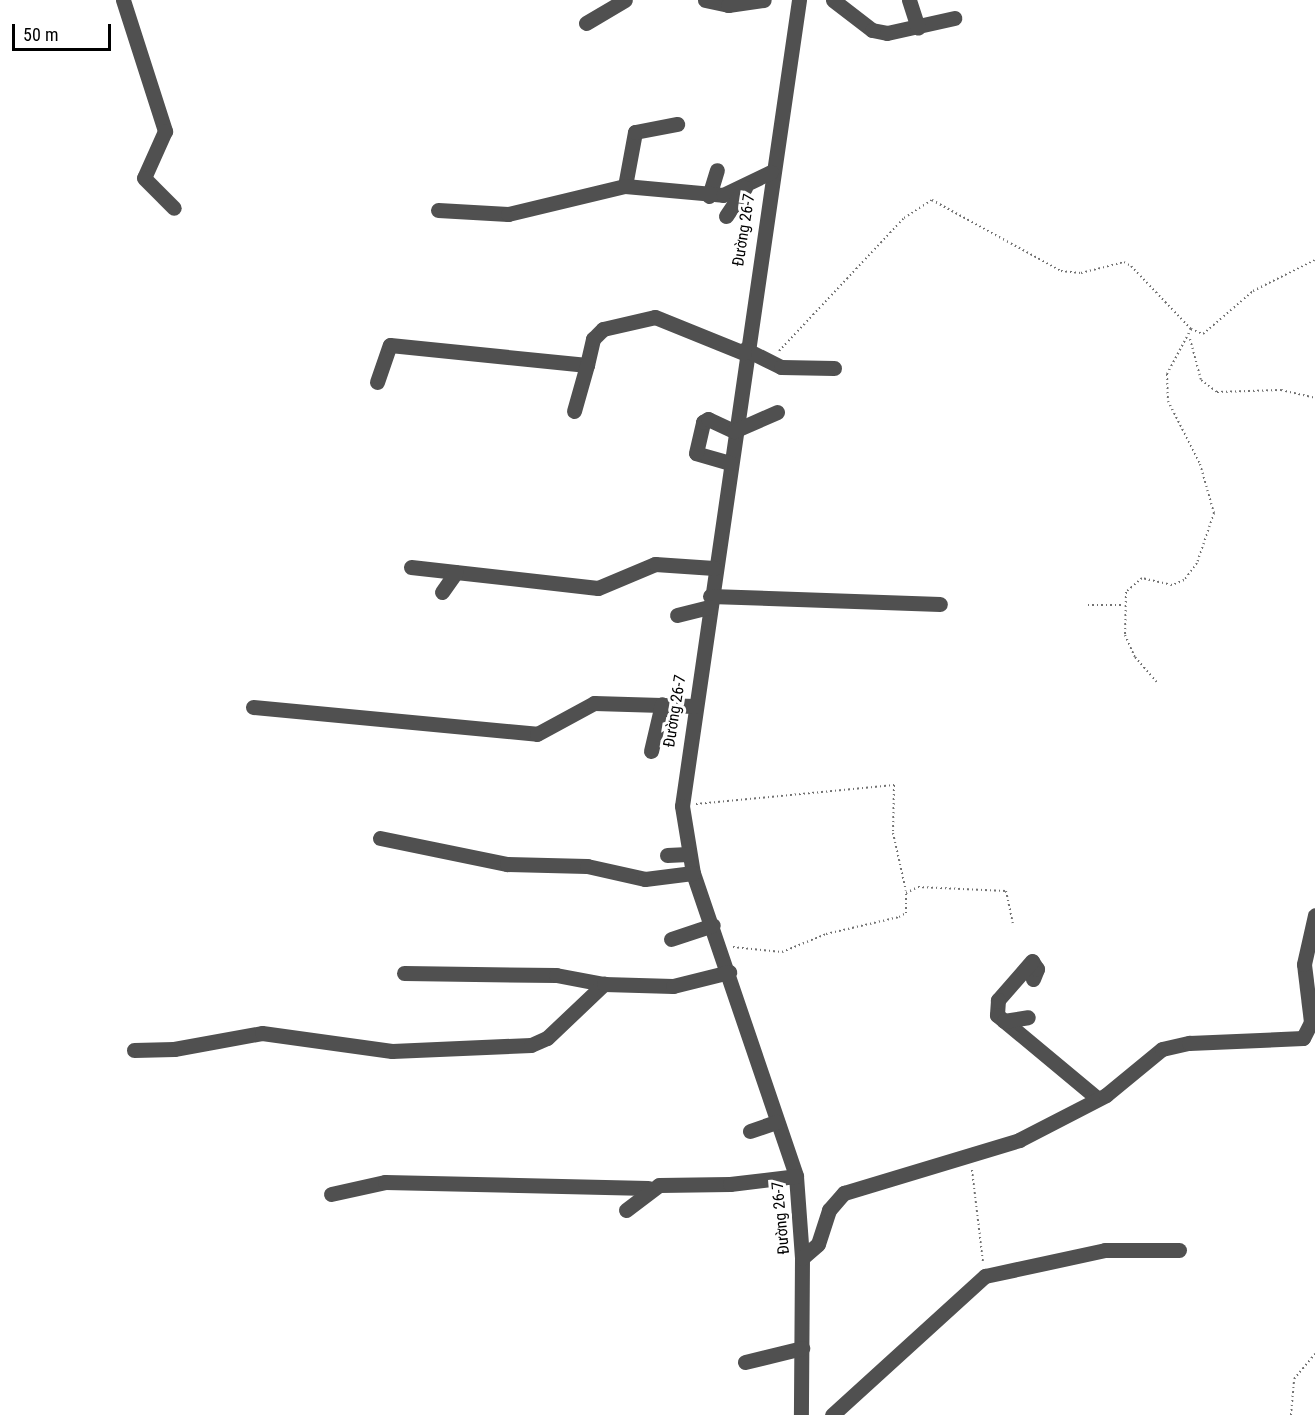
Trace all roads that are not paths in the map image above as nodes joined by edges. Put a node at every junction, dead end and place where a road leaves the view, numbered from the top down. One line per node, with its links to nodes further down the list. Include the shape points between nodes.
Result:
1 (123, 0): 18 (street, via 165,131 144,178)
2 (625, 0): 10 (street)
3 (705, 0): 4 (street, via 728,5)
4 (764, 0)
5 (787, 0): 6 (street)
6 (798, 0): 14 (street, Đường 26-7)
7 (834, 0): 11 (street, via 872,30)
8 (909, 0): 11 (street)
9 (954, 18): 11 (street)
10 (586, 23)
11 (918, 28)
12 (676, 124): 16 (street, via 635,132)
13 (717, 170): 17 (street)
14 (771, 172): 15 (street); 21 (street, Đường 26-7)
15 (747, 185): 17 (street); 20 (street)
16 (626, 186): 17 (street); 19 (street, via 508,214)
17 (709, 196)
18 (174, 208)
19 (438, 210)
20 (726, 216)
21 (744, 351): 22 (street, via 655,317 603,329 593,339); 23 (street, via 768,362); 27 (street, Đường 26-7)
22 (586, 366): 24 (street, via 390,345); 25 (street)
23 (834, 369)
24 (377, 382)
25 (574, 411)
26 (777, 412): 27 (street)
27 (734, 431): 28 (street, Đường 26-7); 28 (street, via 708,419 696,447 696,453)
28 (730, 463): 30 (street, Đường 26-7)
29 (411, 567): 31 (street)
30 (714, 568): 31 (street, via 655,564 598,588); 33 (street, Đường 26-7)
31 (456, 572): 32 (street)
32 (442, 592)
33 (709, 602): 34 (street); 35 (street); 37 (street, Đường 26-7)
34 (940, 604)
35 (677, 615)
36 (662, 704): 37 (street); 38 (street, via 594,703 537,734); 39 (street)
37 (695, 706): 41 (street, Đường 26-7, via 682,806)
38 (253, 707)
39 (651, 751)
40 (380, 838): 43 (street, via 507,864 587,866 645,879)
41 (688, 854): 42 (street); 43 (street, Đường 26-7)
42 (667, 855)
43 (693, 873): 45 (street, Đường 26-7)
44 (1315, 915): 54 (street, via 1304,964 1311,1022 1306,1036 1284,1043 1171,1046 1142,1061)
45 (713, 925): 46 (street); 47 (street, Đường 26-7)
46 (671, 939)
47 (729, 972): 50 (street, via 673,986); 55 (street, Đường 26-7)
48 (404, 973): 50 (street, via 556,975)
49 (1033, 979): 52 (street, via 1037,969 1032,961 998,1000 995,1009)
50 (604, 984): 53 (street, via 547,1038 531,1045 392,1051 262,1033 174,1049)
51 (1028, 1017): 52 (street)
52 (1004, 1021): 54 (street)
53 (134, 1050)
54 (1098, 1099): 62 (street, via 971,1158 844,1193 829,1210 818,1244)
55 (776, 1122): 56 (street); 57 (street, Đường 26-7)
56 (750, 1131)
57 (796, 1176): 58 (street); 62 (street, Đường 26-7)
58 (648, 1188): 59 (street, via 385,1182); 60 (street)
59 (331, 1194)
60 (626, 1210)
61 (1179, 1250): 66 (street, via 1105,1250 985,1276)
62 (802, 1258): 63 (street, Đường 26-7)
63 (802, 1348): 64 (street); 65 (street, Đường 26-7)
64 (745, 1362)
65 (801, 1415)
66 (832, 1415)

